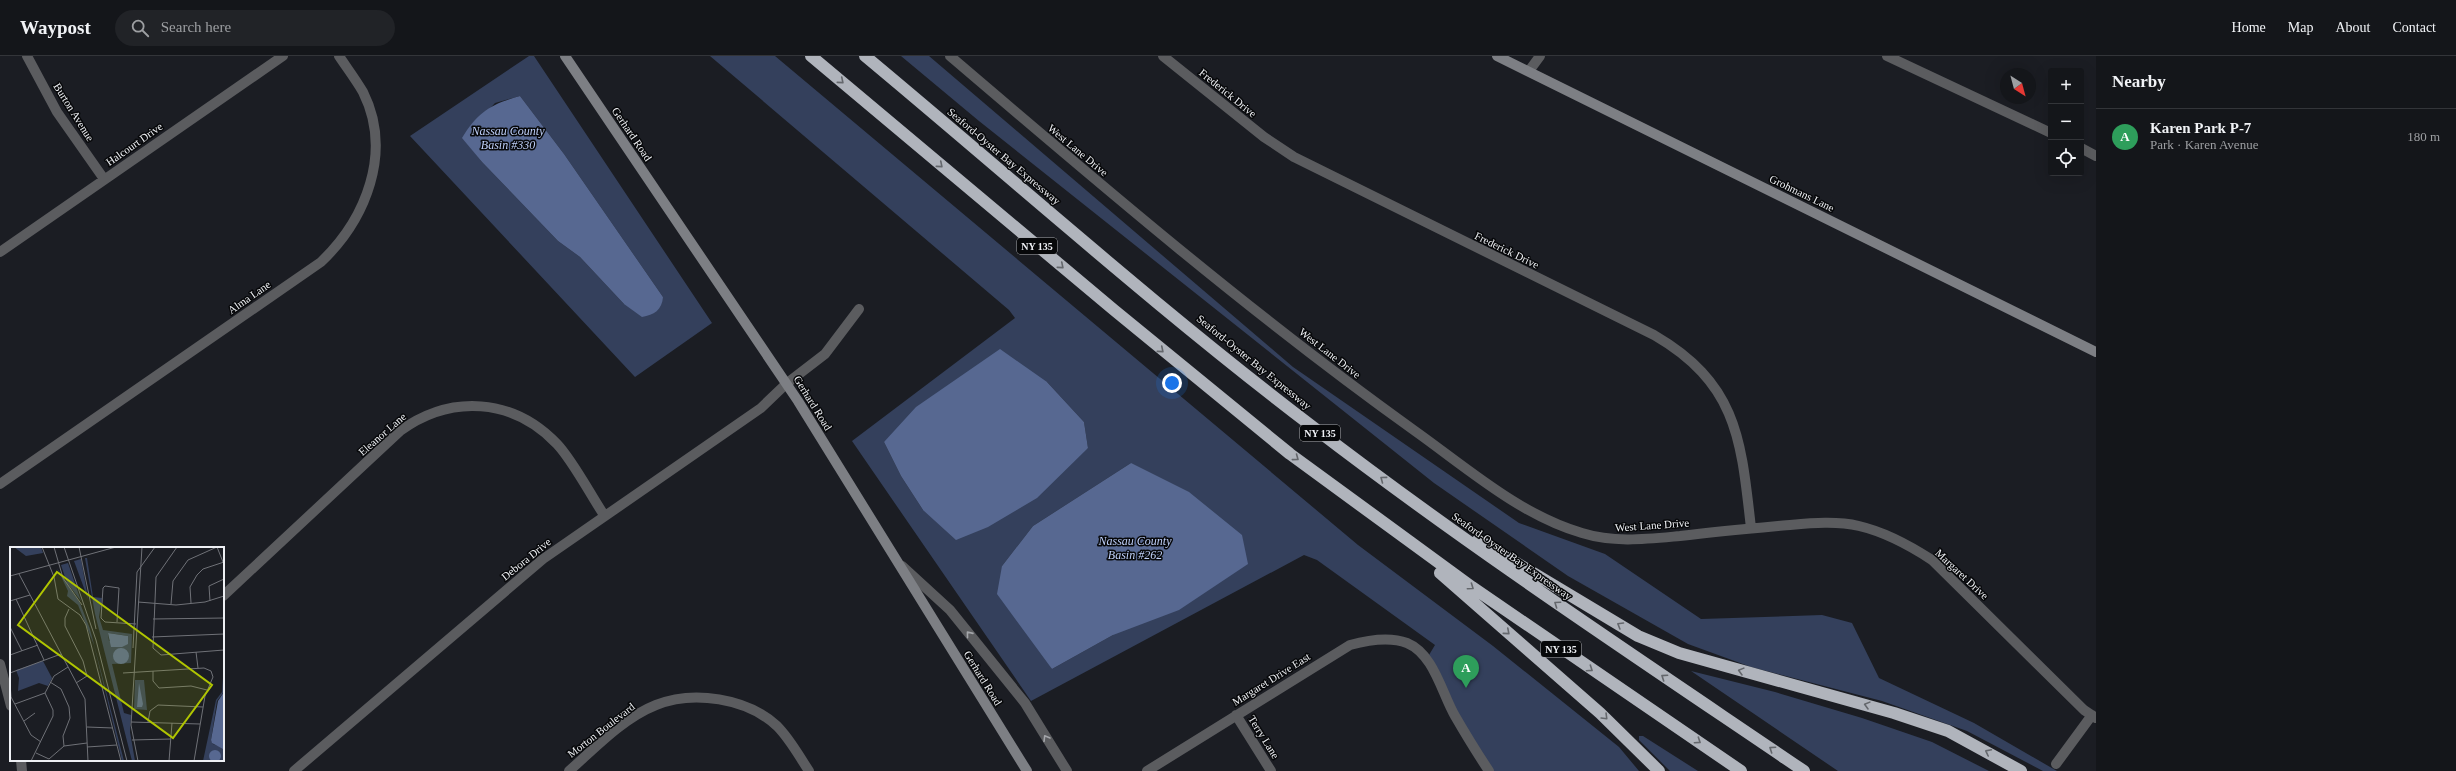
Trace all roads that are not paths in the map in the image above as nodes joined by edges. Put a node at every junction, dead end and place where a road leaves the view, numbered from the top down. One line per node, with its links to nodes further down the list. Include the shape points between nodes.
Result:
1 (27, 56): 16 (street, Burton Avenue, via 57,112)
2 (283, 56): 16 (street, Halcourt Drive)
3 (339, 56): 21 (street, Alma Lane, via 363,92 373,121 376,143 375,165 366,198 340,243 321,262)
4 (565, 56): 20 (street, Gerhard Road)
5 (811, 56): 24 (highway, NY 135, one-way to 24, via 1202,384)
6 (865, 56): 22 (highway, Seaford-Oyster Bay Expressway / NY 135, one-way to 6, via 1224,356)
7 (950, 56): 25 (street, West Lane Drive, via 1226,287 1361,392 1532,512 1561,526 1610,539 1652,538)
8 (1163, 56): 25 (street, Frederick Drive, via 1264,137 1294,157 1678,349 1708,377 1730,414 1743,454)
9 (1497, 56): 12 (street, Grohmans Lane)
10 (1540, 56): 12 (street)
11 (1887, 56): 13 (street)
12 (1529, 71): 19 (street, Grohmans Lane)
13 (2048, 132)
14 (2084, 150): 15 (street)
15 (2096, 156)
16 (104, 179): 17 (street, Halcourt Drive)
17 (0, 252)
18 (859, 309): 20 (street, Debora Drive, via 825,354)
19 (2096, 352)
20 (786, 384): 23 (street, Debora Drive, via 761,408); 26 (street, Gerhard Road)
21 (0, 484)
22 (1404, 495): 45 (highway, Seaford-Oyster Bay Expressway / NY 135, one-way to 22, via 1586,624); 46 (highway, one-way to 22, via 1948,731 1894,712 1679,653 1638,636)
23 (604, 515): 27 (street, Eleanor Lane, via 558,445 536,425 513,413 496,408 462,405 416,419 400,431); 35 (street, Debora Drive, via 543,559)
24 (1383, 523): 43 (highway, one-way to 43, via 1600,713); 44 (highway, NY 135, one-way to 44, via 1566,653)
25 (1751, 528): 31 (street, Margaret Drive, via 1816,522 1858,525 1908,544 1932,560)
26 (900, 564): 38 (street, Gerhard Road); 39 (street, one-way to 26, via 1025,703 1010,684 950,610)
27 (224, 595)
28 (0, 664): 29 (street)
29 (9, 688)
30 (1236, 715): 40 (street, Margaret Drive East); 41 (street, Terry Lane); 42 (street, Margaret Drive East, via 1350,645 1369,640 1390,639 1408,644 1426,660 1454,715)
31 (2094, 717): 33 (street)
32 (20, 761): 34 (street)
33 (2056, 764)
34 (22, 771)
35 (294, 771)
36 (569, 771): 37 (street, Morton Boulevard, via 637,715 656,704 705,697 727,701 756,712 771,722 791,743)
37 (809, 771)
38 (1027, 771)
39 (1067, 771)
40 (1147, 771)
41 (1271, 771)
42 (1488, 771)
43 (1659, 771)
44 (1742, 771)
45 (1804, 771)
46 (2021, 771)

